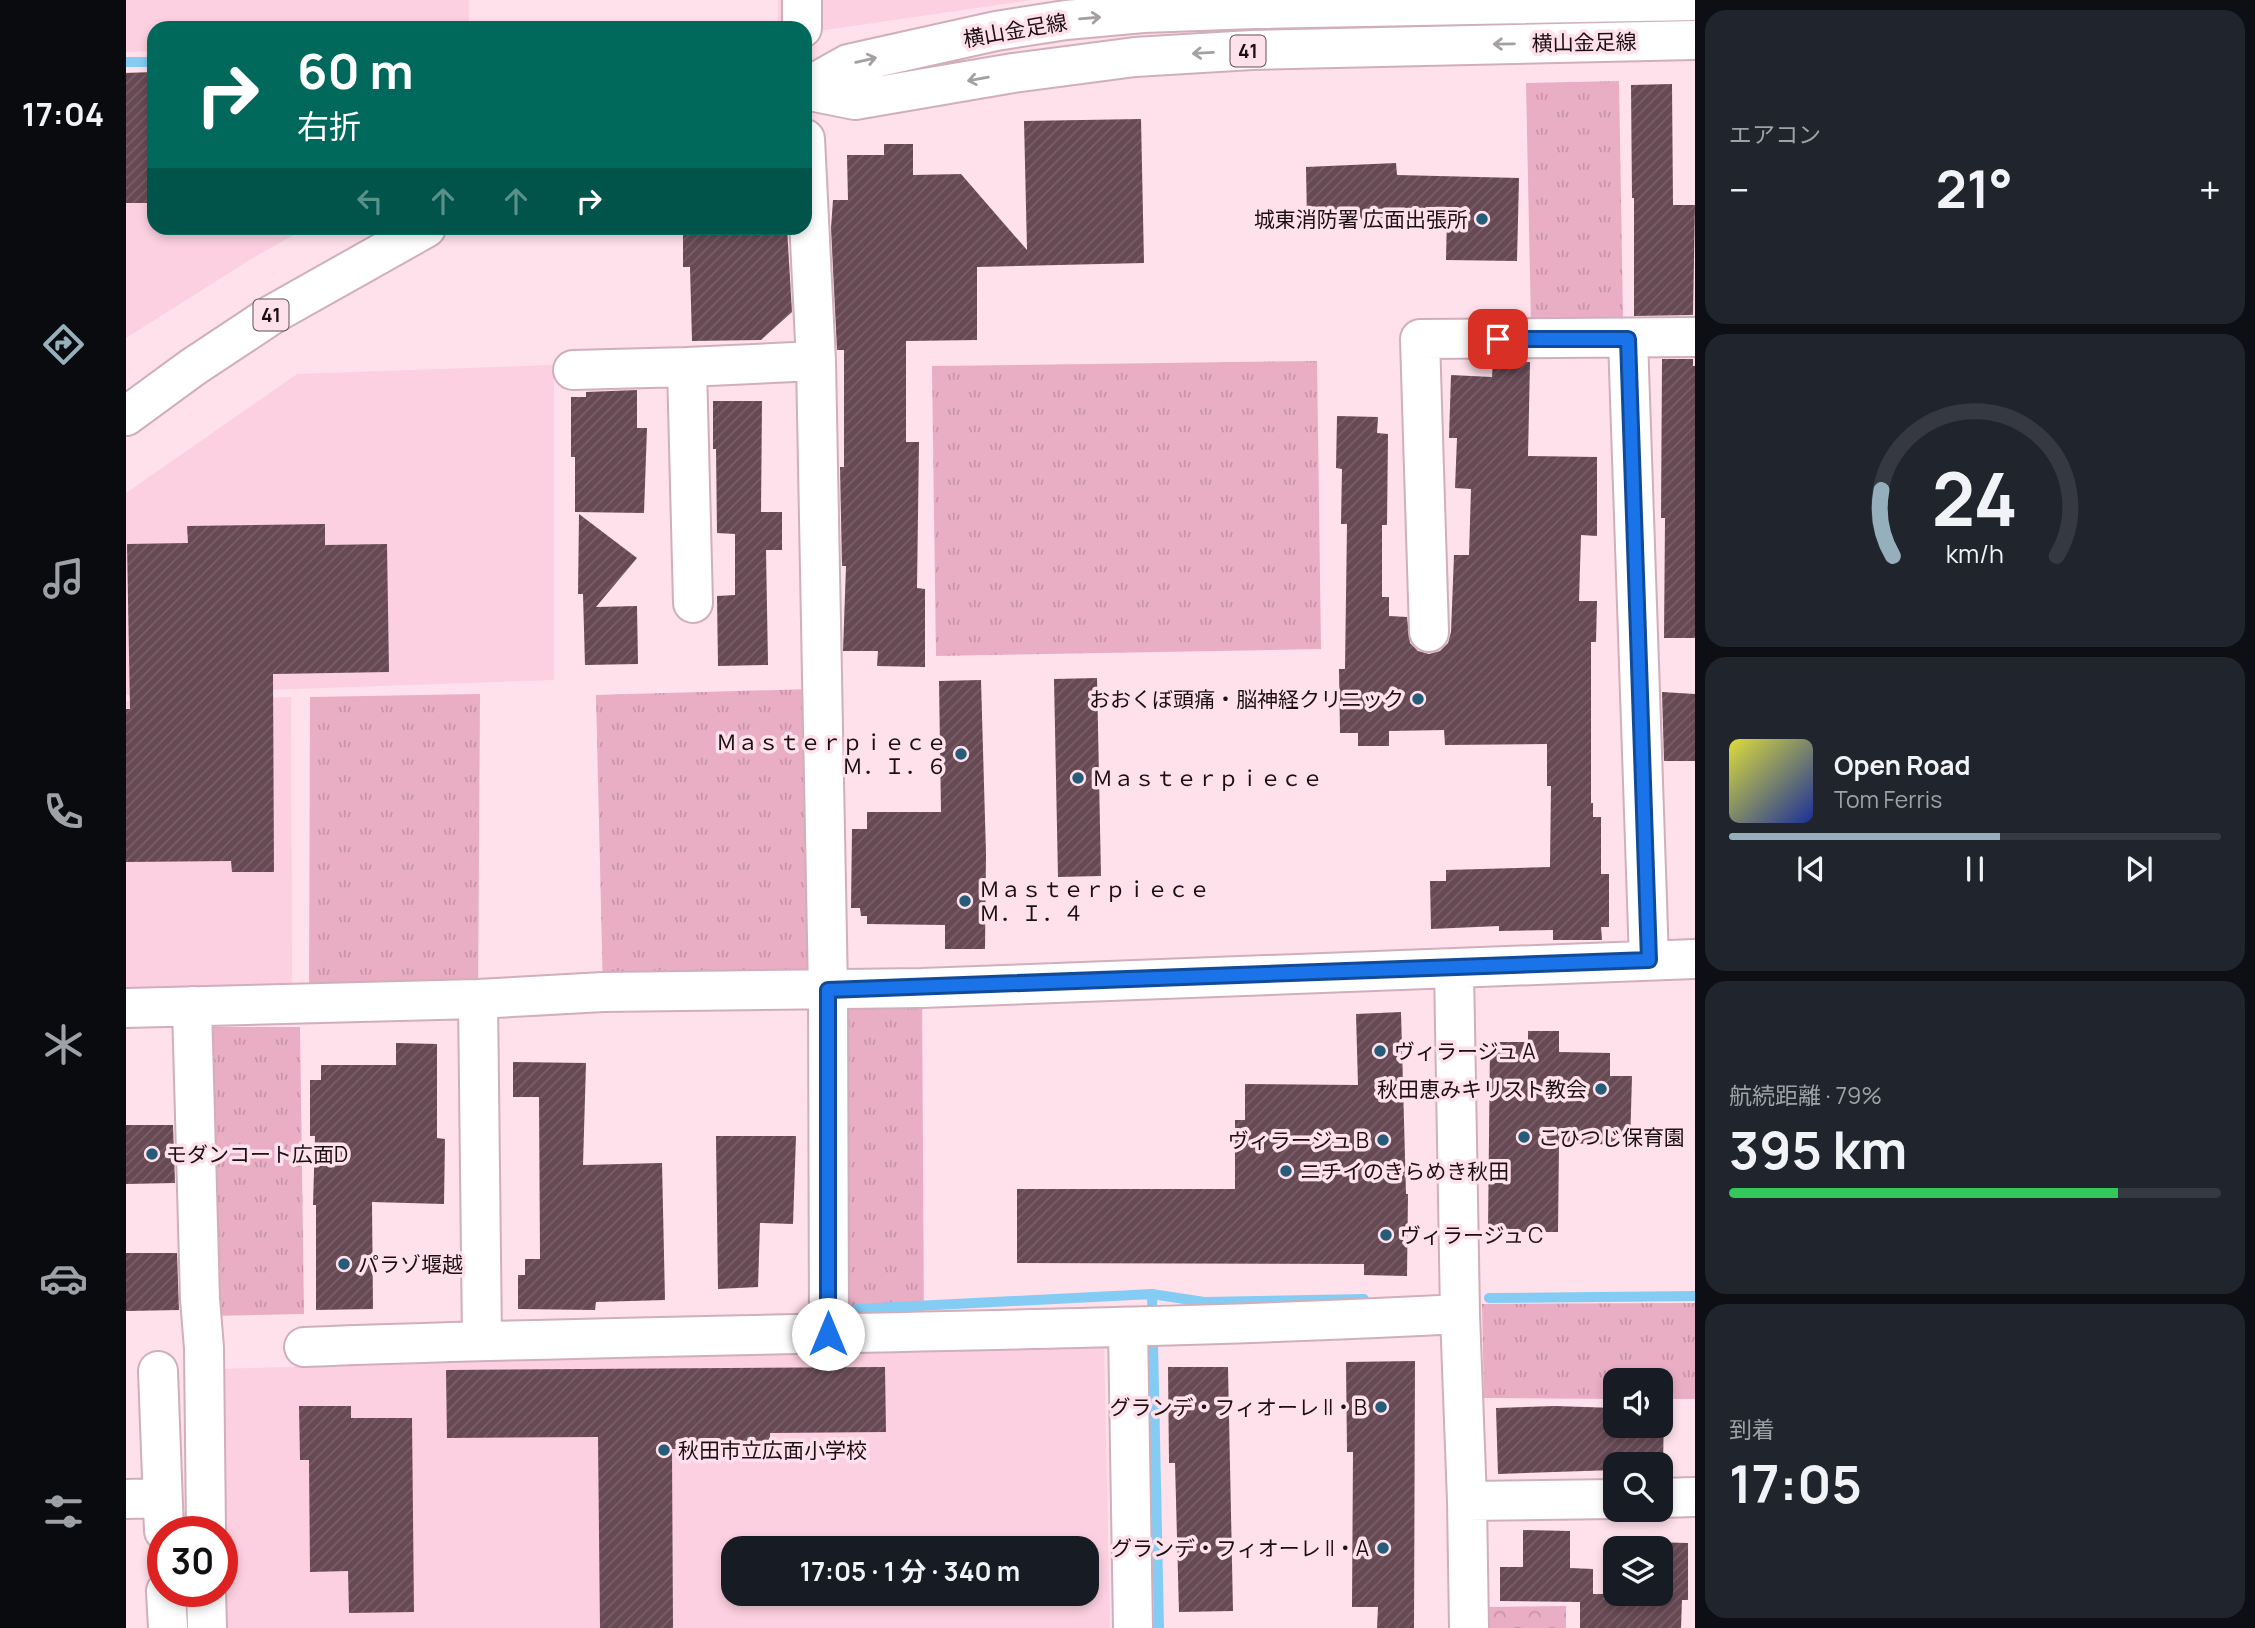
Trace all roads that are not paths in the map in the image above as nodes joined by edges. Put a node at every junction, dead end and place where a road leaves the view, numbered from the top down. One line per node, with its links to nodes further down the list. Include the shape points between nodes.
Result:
1 (802, 0): 3 (street)
2 (1695, 1): 5 (street, 横山金足線 / 41, one-way to 2, via 848,64 1066,20 1240,9)
3 (802, 21)
4 (1695, 40): 6 (street, 横山金足線 / 41, one-way to 6, via 1252,50 1135,57 855,100)
5 (812, 85)
6 (812, 91)
7 (414, 235): 14 (street, 41, via 273,314)
8 (806, 235): 11 (street)
9 (1695, 337): 10 (street)
10 (1628, 339): 16 (street, via 1420,339); 18 (street)
11 (808, 361): 12 (street); 20 (street)
12 (687, 367): 13 (street); 15 (street)
13 (573, 370)
14 (126, 416)
15 (693, 603)
16 (1429, 632)
17 (1695, 959): 18 (street)
18 (1649, 960): 19 (street)
19 (1454, 968): 20 (street); 24 (street)
20 (817, 990): 21 (street, via 603,992); 26 (street)
21 (478, 999): 22 (street); 27 (street)
22 (192, 1006): 23 (street); 35 (street)
23 (126, 1008)
24 (1460, 1314): 25 (street); 33 (street)
25 (1144, 1327): 26 (street); 40 (street)
26 (828, 1334): 27 (street)
27 (482, 1340): 28 (street)
28 (304, 1347)
29 (158, 1371): 34 (street)
30 (1695, 1497): 31 (street)
31 (1673, 1498)
32 (1603, 1499): 33 (street)
33 (1467, 1502): 41 (street)
34 (151, 1509)
35 (206, 1516)
36 (167, 1607): 38 (street)
37 (206, 1607): 39 (street)
38 (168, 1628)
39 (207, 1628)
40 (1133, 1628)
41 (1469, 1628)

